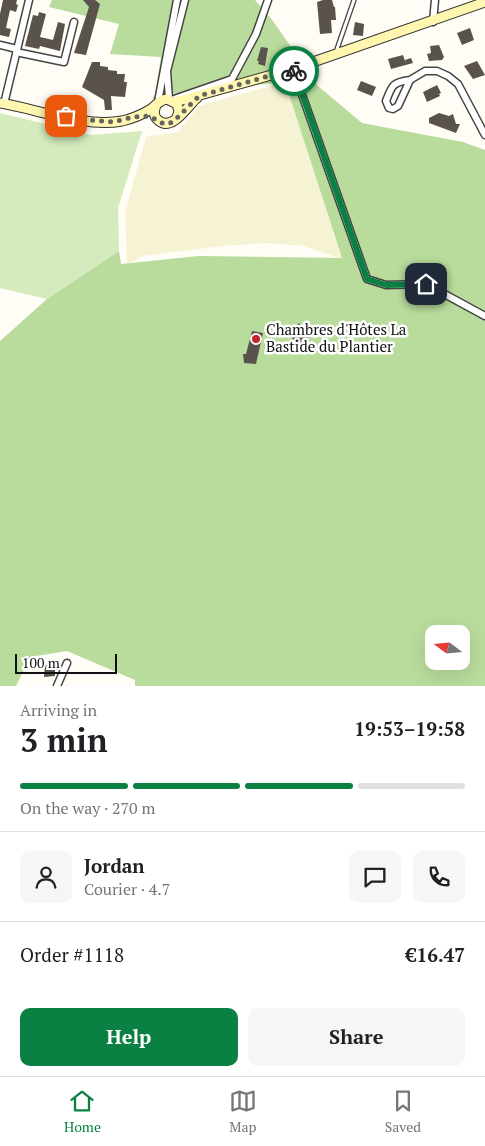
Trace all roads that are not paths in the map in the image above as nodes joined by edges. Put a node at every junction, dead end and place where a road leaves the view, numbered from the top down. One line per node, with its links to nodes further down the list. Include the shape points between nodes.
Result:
1 (29, 0): 11 (street)
2 (177, 0): 18 (street)
3 (185, 0): 16 (street, via 167,71)
4 (268, 0): 16 (street, via 256,34 232,79)
5 (354, 0): 12 (lane)
6 (435, 0): 9 (street)
7 (485, 2): 9 (main road)
8 (74, 22): 11 (street, via 64,62)
9 (433, 22): 12 (main road)
10 (0, 45): 11 (street)
11 (16, 50): 17 (street)
12 (338, 53): 13 (main road)
13 (293, 69): 15 (main road); 23 (street, via 367,279 386,285 426,284)
14 (410, 80): 14 (street, via 394,84 386,101 387,107 396,109); 22 (street, via 425,72 437,71 448,76 458,84)
15 (199, 96): 16 (main road); 20 (main road)
16 (172, 100): 18 (main road); 20 (main road, via 179,109)
17 (2, 103): 19 (main road, via 97,122)
18 (157, 104): 19 (main road); 21 (main road)
19 (133, 117): 21 (main road)
20 (178, 117): 21 (main road, via 169,124)
21 (156, 118)
22 (485, 135)
23 (485, 316)
24 (67, 663): 25 (street)
25 (57, 686)

